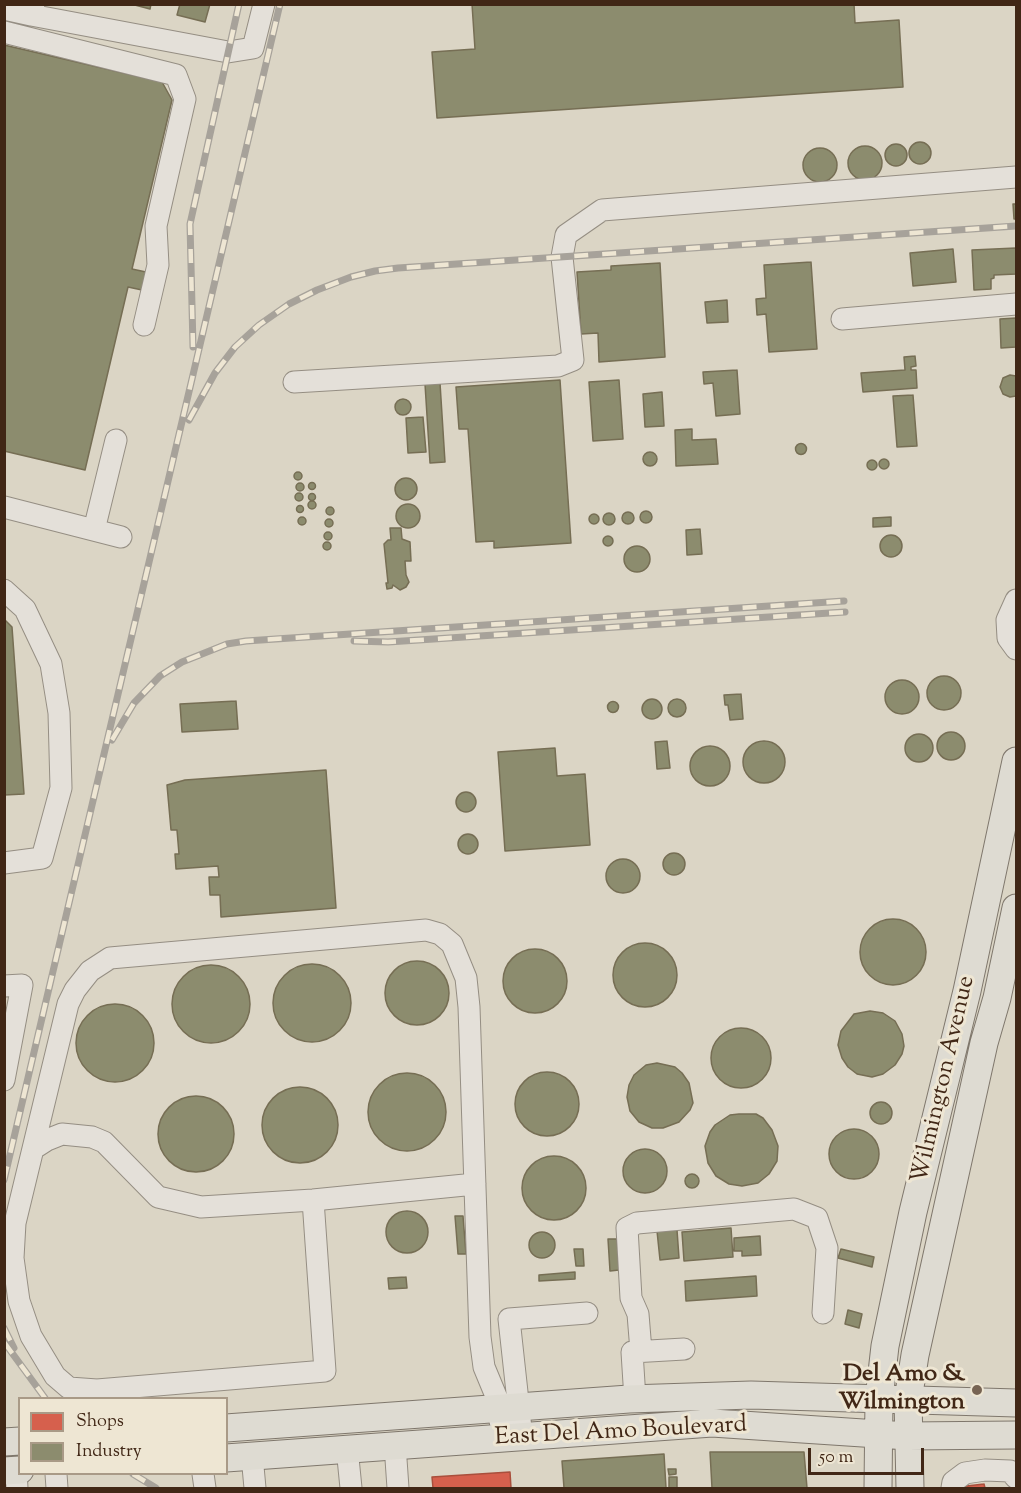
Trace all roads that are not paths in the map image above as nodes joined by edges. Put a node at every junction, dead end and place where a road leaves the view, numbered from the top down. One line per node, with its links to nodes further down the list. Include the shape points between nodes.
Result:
1 (264, 4): 3 (street, via 254,48 228,52)
2 (4, 9): 3 (street)
3 (32, 10)
4 (4, 32): 8 (street, via 176,75 185,99 156,226 158,265)
5 (1017, 177): 9 (street, via 602,210 566,235 562,257 573,360 558,366)
6 (1017, 304): 7 (street)
7 (842, 319)
8 (144, 326)
9 (294, 382)
10 (116, 440): 12 (street)
11 (4, 507): 12 (street)
12 (94, 530): 13 (street)
13 (121, 537)
14 (4, 590): 18 (street, via 25,609 51,663 61,788 42,858)
15 (1017, 600): 16 (street, via 1007,620 1008,638)
16 (1017, 650)
17 (1017, 761): 30 (main road, Wilmington Avenue, via 906,1245 885,1346)
18 (4, 863)
19 (1017, 908): 31 (main road, Wilmington Avenue, via 944,1219)
20 (4, 986): 21 (street, via 22,985)
21 (4, 1080)
22 (33, 1149): 23 (street, via 68,1004 90,971 110,958 426,930 440,934 452,944 466,978); 24 (street, via 62,1134 92,1137 104,1142 158,1197 189,1204); 24 (street, via 15,1223 13,1258 31,1336 55,1376 69,1388 97,1390 324,1371)
23 (475, 1184): 24 (street); 33 (street, via 484,1367)
24 (313, 1200)
25 (587, 1313): 33 (street, via 509,1320)
26 (823, 1313): 28 (street, via 827,1248 818,1218 794,1209 637,1223 627,1228 631,1298 638,1314)
27 (684, 1349): 28 (street)
28 (641, 1352): 29 (street, via 632,1352)
29 (634, 1399): 30 (main road, East Del Amo Boulevard, via 751,1395); 33 (main road, East Del Amo Boulevard)
30 (879, 1399): 31 (main road, East Del Amo Boulevard); 35 (main road, Wilmington Avenue)
31 (908, 1400): 32 (main road, East Del Amo Boulevard); 37 (main road, Wilmington Avenue)
32 (1017, 1403)
33 (510, 1407): 34 (main road, East Del Amo Boulevard); 38 (street, via 500,1421)
34 (228, 1428)
35 (878, 1434): 37 (main road, East Del Amo Boulevard); 38 (main road, East Del Amo Boulevard, via 712,1423); 46 (main road, Wilmington Avenue)
36 (1017, 1435): 37 (main road, East Del Amo Boulevard)
37 (908, 1436): 47 (main road, Wilmington Avenue)
38 (514, 1439): 39 (main road, East Del Amo Boulevard)
39 (395, 1445): 40 (main road, East Del Amo Boulevard); 45 (street)
40 (347, 1448): 41 (main road, East Del Amo Boulevard); 44 (street)
41 (239, 1457): 43 (street)
42 (1017, 1478): 48 (street, via 1010,1471 965,1473 953,1482)
43 (255, 1488)
44 (351, 1488)
45 (398, 1488)
46 (878, 1488)
47 (909, 1488)
48 (952, 1488)

